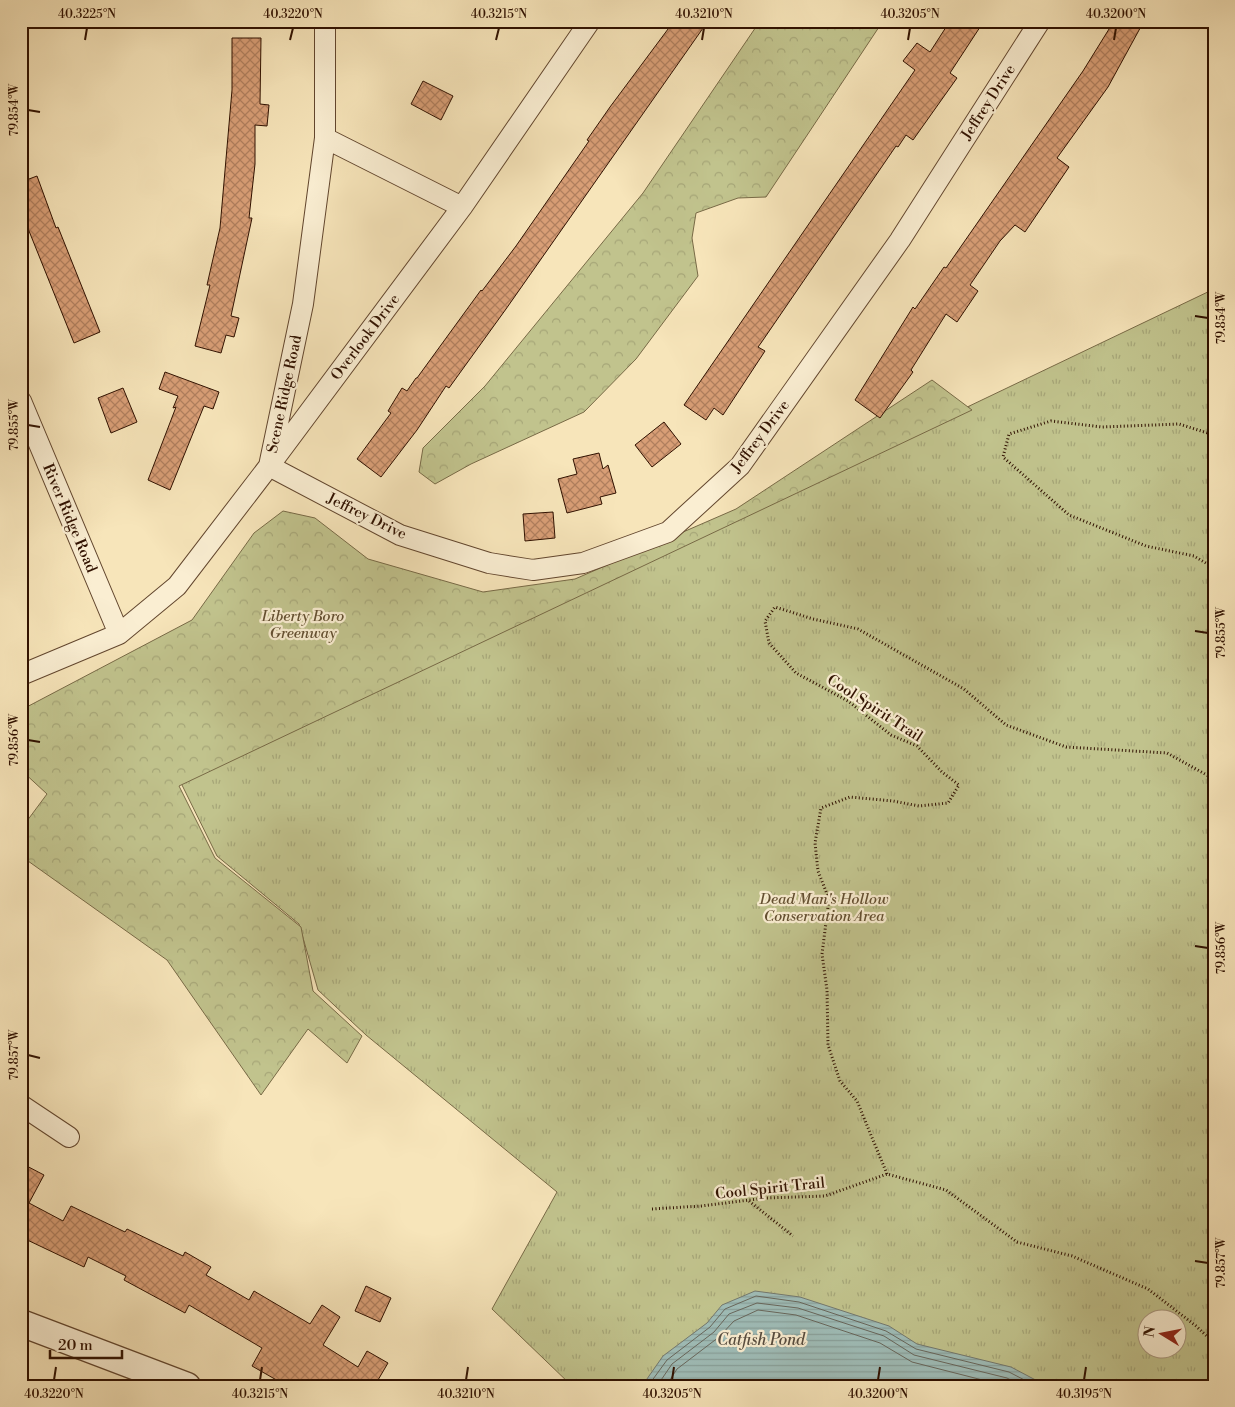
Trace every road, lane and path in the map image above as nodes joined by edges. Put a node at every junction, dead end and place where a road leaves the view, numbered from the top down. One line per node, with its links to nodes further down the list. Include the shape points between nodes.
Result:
1 (325, 21): 4 (street, Scene Ridge Road)
2 (590, 21): 5 (street, Overlook Drive)
3 (1040, 21): 8 (street, Jeffrey Drive, via 900,240 740,466 668,532 582,563 533,570 489,563 400,535)
4 (325, 138): 5 (street); 8 (street, Scene Ridge Road, via 303,304)
5 (462, 207): 8 (street, Overlook Drive)
6 (21, 401): 10 (street, River Ridge Road)
7 (1214, 435): 9 (path, via 1179,424 1102,427 1050,421 1009,434 1003,457 1068,515 1146,546 1194,556)
8 (269, 466): 10 (street, Scene Ridge Road, via 177,586)
9 (1214, 568)
10 (119, 634): 11 (street, Scene Ridge Road)
11 (21, 675)
12 (1214, 779): 15 (path, Cool Spirit Trail, via 1167,753 1066,747 1006,725 964,689 858,629 775,607 765,621 769,643 796,673 848,701 891,735 917,746 959,785 948,803 919,806 850,797 820,808 815,842 818,871 829,899 822,954 827,990 828,1045 840,1081 857,1101)
13 (21, 1105): 14 (street)
14 (69, 1137)
15 (887, 1174): 16 (path, Cool Spirit Trail, via 825,1196); 20 (path, via 946,1190 1017,1242 1072,1256 1148,1289)
16 (748, 1200): 17 (path, Cool Spirit Trail); 18 (path)
17 (652, 1209)
18 (793, 1236)
19 (21, 1323): 21 (street)
20 (1214, 1343)
21 (187, 1386)

